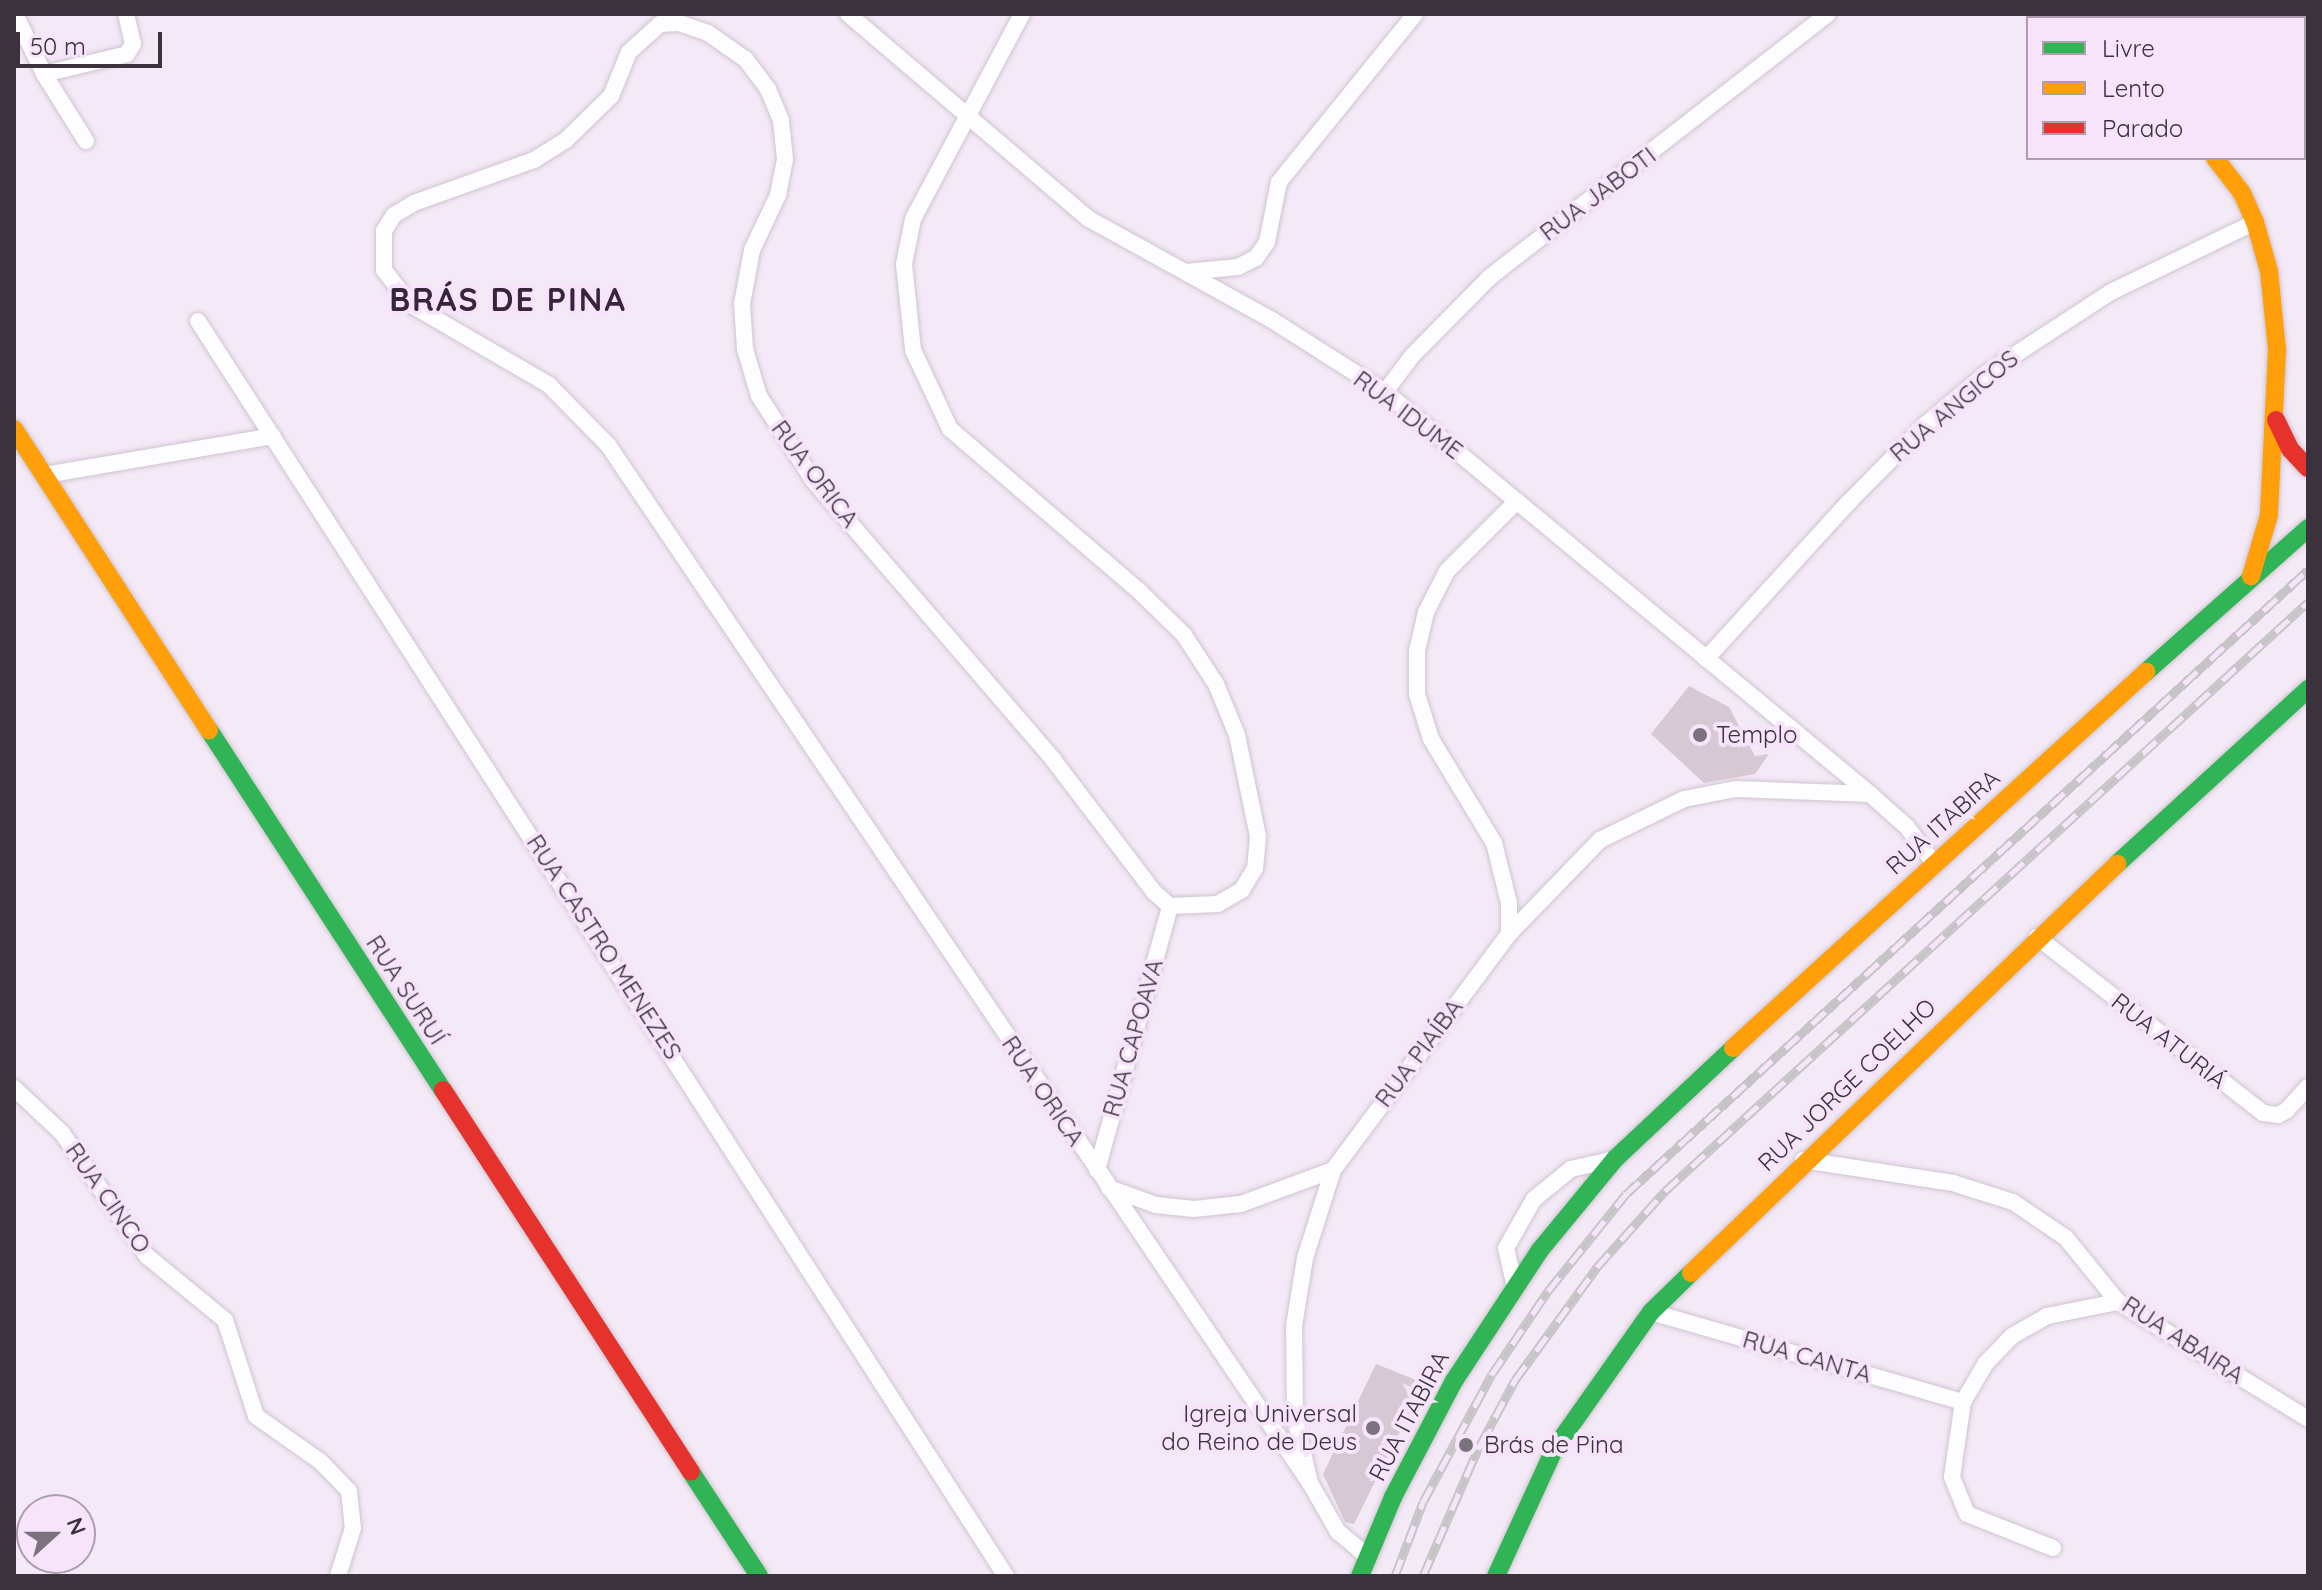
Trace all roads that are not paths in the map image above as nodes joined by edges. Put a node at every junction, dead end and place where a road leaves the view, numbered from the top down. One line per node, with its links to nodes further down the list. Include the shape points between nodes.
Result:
1 (15, 14): 7 (street)
2 (126, 14): 7 (street, via 133,44 127,54)
3 (848, 14): 8 (street, RUA IDUME)
4 (1022, 14): 8 (street)
5 (1415, 14): 12 (street, via 1279,182 1267,242 1256,258 1238,267)
6 (1828, 14): 14 (street, RUA JABOTI, via 1490,277 1412,356)
7 (44, 74): 9 (street)
8 (967, 117): 12 (street, RUA IDUME, via 1089,219); 27 (street, via 913,219 904,264 913,350 950,429 1140,592 1184,635 1216,684 1254,801 1255,868 1242,890 1218,904)
9 (86, 141)
10 (2217, 160): 11 (street, via 2242,193)
11 (2255, 222): 15 (street, via 2269,271 2277,350); 23 (street, RUA ANGICOS, via 2111,292 1987,373 1860,491)
12 (1185, 272): 14 (street, RUA IDUME)
13 (198, 321): 17 (street, RUA CASTRO MENEZES)
14 (1385, 392): 20 (street, RUA IDUME)
15 (2275, 418): 18 (street, via 2290,449); 22 (street, via 2269,515)
16 (14, 429): 19 (street, RUA SURUÍ)
17 (273, 436): 19 (street); 47 (street, RUA CASTRO MENEZES)
18 (2308, 468)
19 (45, 475): 46 (street, RUA SURUÍ)
20 (1517, 501): 23 (street, RUA IDUME); 28 (street, via 1447,571 1426,612 1417,651 1417,694 1431,739 1494,843 1509,903)
21 (2308, 528): 22 (street, RUA ITABIRA)
22 (2248, 582): 26 (street, RUA ITABIRA)
23 (1706, 659): 25 (street, RUA IDUME)
24 (2308, 689): 29 (street, RUA JORGE COELHO)
25 (1870, 794): 26 (street, RUA IDUME, via 1907,827); 28 (street, RUA PIAÍBA, via 1736,789 1656,810 1600,840)
26 (1933, 862): 32 (street, RUA ITABIRA)
27 (1170, 906): 34 (street, RUA CAPOAVA); 34 (street, RUA ORICA, via 1135,871 1052,758 813,480 759,396 745,349 742,304 752,250 778,195 785,159 777,110 745,59 708,33 679,23 660,24 629,52 611,96 566,140 534,160 394,215 381,248 394,289 410,304 549,385 608,445)
28 (1509, 934): 35 (street, RUA PIAÍBA)
29 (2037, 937): 31 (street, RUA ATURIÁ, via 2263,1113 2278,1115); 33 (street, RUA JORGE COELHO)
30 (14, 1088): 45 (street, RUA CINCO, via 62,1133 147,1256 225,1320 256,1416 321,1462 349,1491 353,1528)
31 (2306, 1090)
32 (1615, 1159): 37 (street, RUA ITABIRA); 37 (street, via 1571,1169 1534,1199 1506,1248)
33 (1803, 1160): 38 (street, RUA ABAIRA, via 1953,1183 2013,1202 2066,1238); 39 (street, RUA JORGE COELHO)
34 (1097, 1170): 36 (street, RUA ORICA)
35 (1333, 1170): 36 (street, via 1241,1204 1194,1209 1156,1205); 42 (street, RUA PIAÍBA, via 1308,1244 1294,1326 1295,1418)
36 (1109, 1188): 42 (street, RUA ORICA)
37 (1515, 1287): 44 (street, RUA ITABIRA, via 1421,1439)
38 (2118, 1302): 40 (street, via 2047,1316 2012,1336 1986,1363); 41 (street, RUA ABAIRA)
39 (1651, 1312): 40 (street, RUA CANTA); 49 (street, RUA JORGE COELHO, via 1555,1448)
40 (1963, 1402): 43 (street, via 1952,1477 1967,1514)
41 (2308, 1419)
42 (1310, 1483): 44 (street, RUA PIAÍBA, via 1338,1532)
43 (2053, 1548)
44 (1367, 1556): 48 (street, RUA ITABIRA)
45 (338, 1576)
46 (759, 1576)
47 (1006, 1576)
48 (1360, 1576)
49 (1496, 1576)

